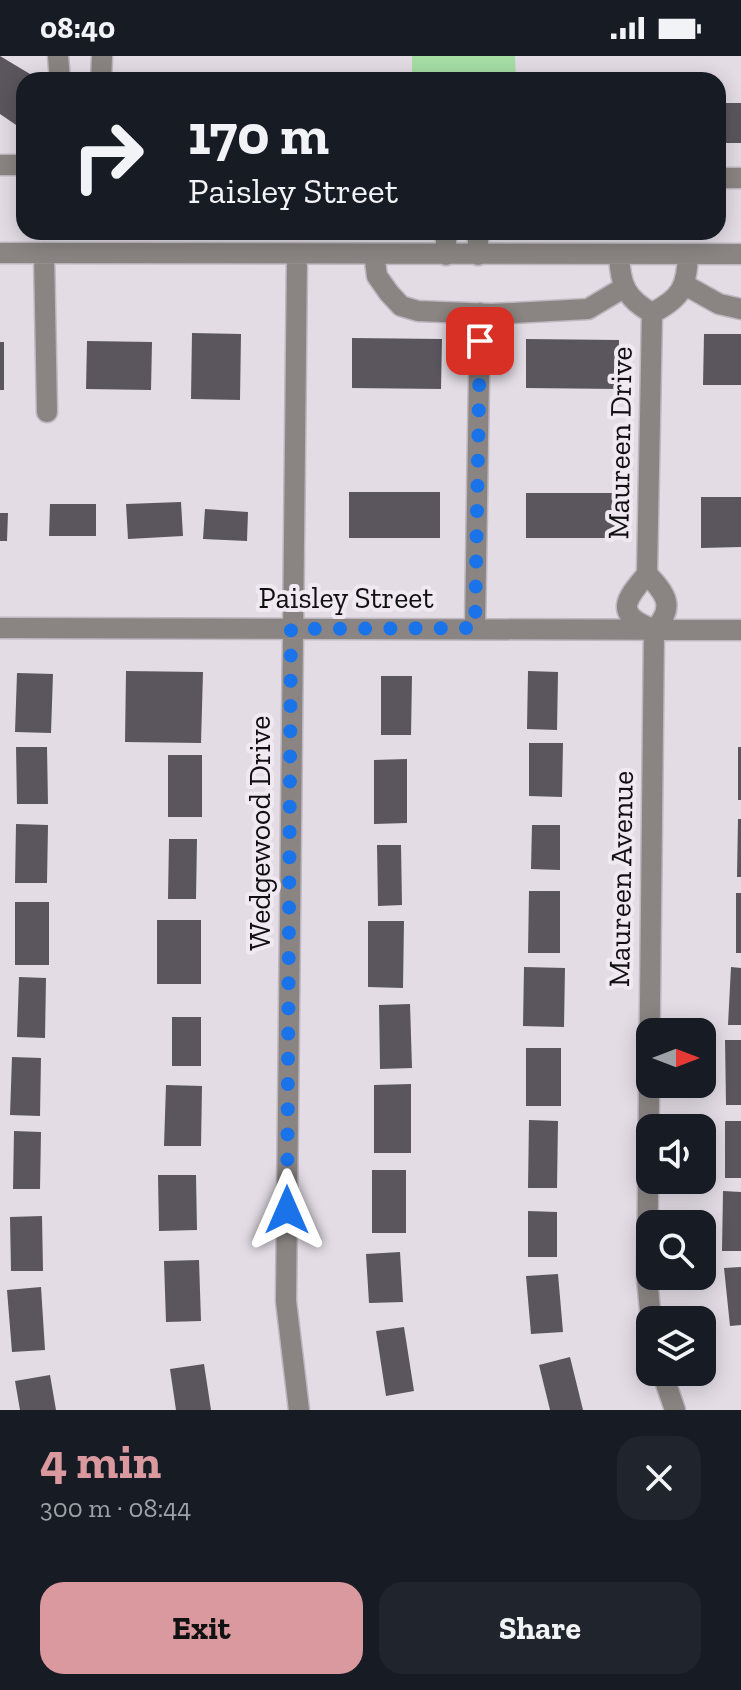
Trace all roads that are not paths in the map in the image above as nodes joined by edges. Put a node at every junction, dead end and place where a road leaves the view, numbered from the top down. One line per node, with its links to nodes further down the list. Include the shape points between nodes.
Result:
1 (59, 240): 6 (street)
2 (100, 240): 7 (street)
3 (446, 240): 13 (street)
4 (478, 240): 14 (street)
5 (0, 253): 6 (street)
6 (53, 254): 7 (street); 20 (street)
7 (100, 254): 12 (street)
8 (374, 254): 12 (street); 13 (street); 18 (street, via 377,276 401,306)
9 (619, 254): 10 (street); 14 (street); 16 (street)
10 (688, 254): 11 (street); 15 (street)
11 (741, 254)
12 (297, 255): 24 (street, Wedgewood Drive)
13 (446, 255): 14 (street)
14 (478, 255)
15 (685, 285): 17 (street, via 719,304); 19 (street, Maureen Drive, via 667,306)
16 (625, 287): 18 (street, via 588,309); 19 (street, Maureen Drive, via 636,304)
17 (741, 309)
18 (480, 313): 23 (street)
19 (652, 313): 21 (street, Maureen Drive)
20 (47, 412)
21 (647, 574): 25 (street, Maureen Drive, via 667,603); 25 (street, Maureen Drive, via 629,596 627,615)
22 (0, 628): 24 (street, Paisley Street)
23 (475, 628): 24 (street, Paisley Street); 25 (street, Paisley Street)
24 (291, 629): 29 (street, Wedgewood Drive, via 286,1301)
25 (654, 630): 26 (street, Paisley Street); 27 (street, Maureen Avenue)
26 (741, 630)
27 (650, 1306)
28 (667, 1386): 30 (street)
29 (299, 1410)
30 (675, 1410)

